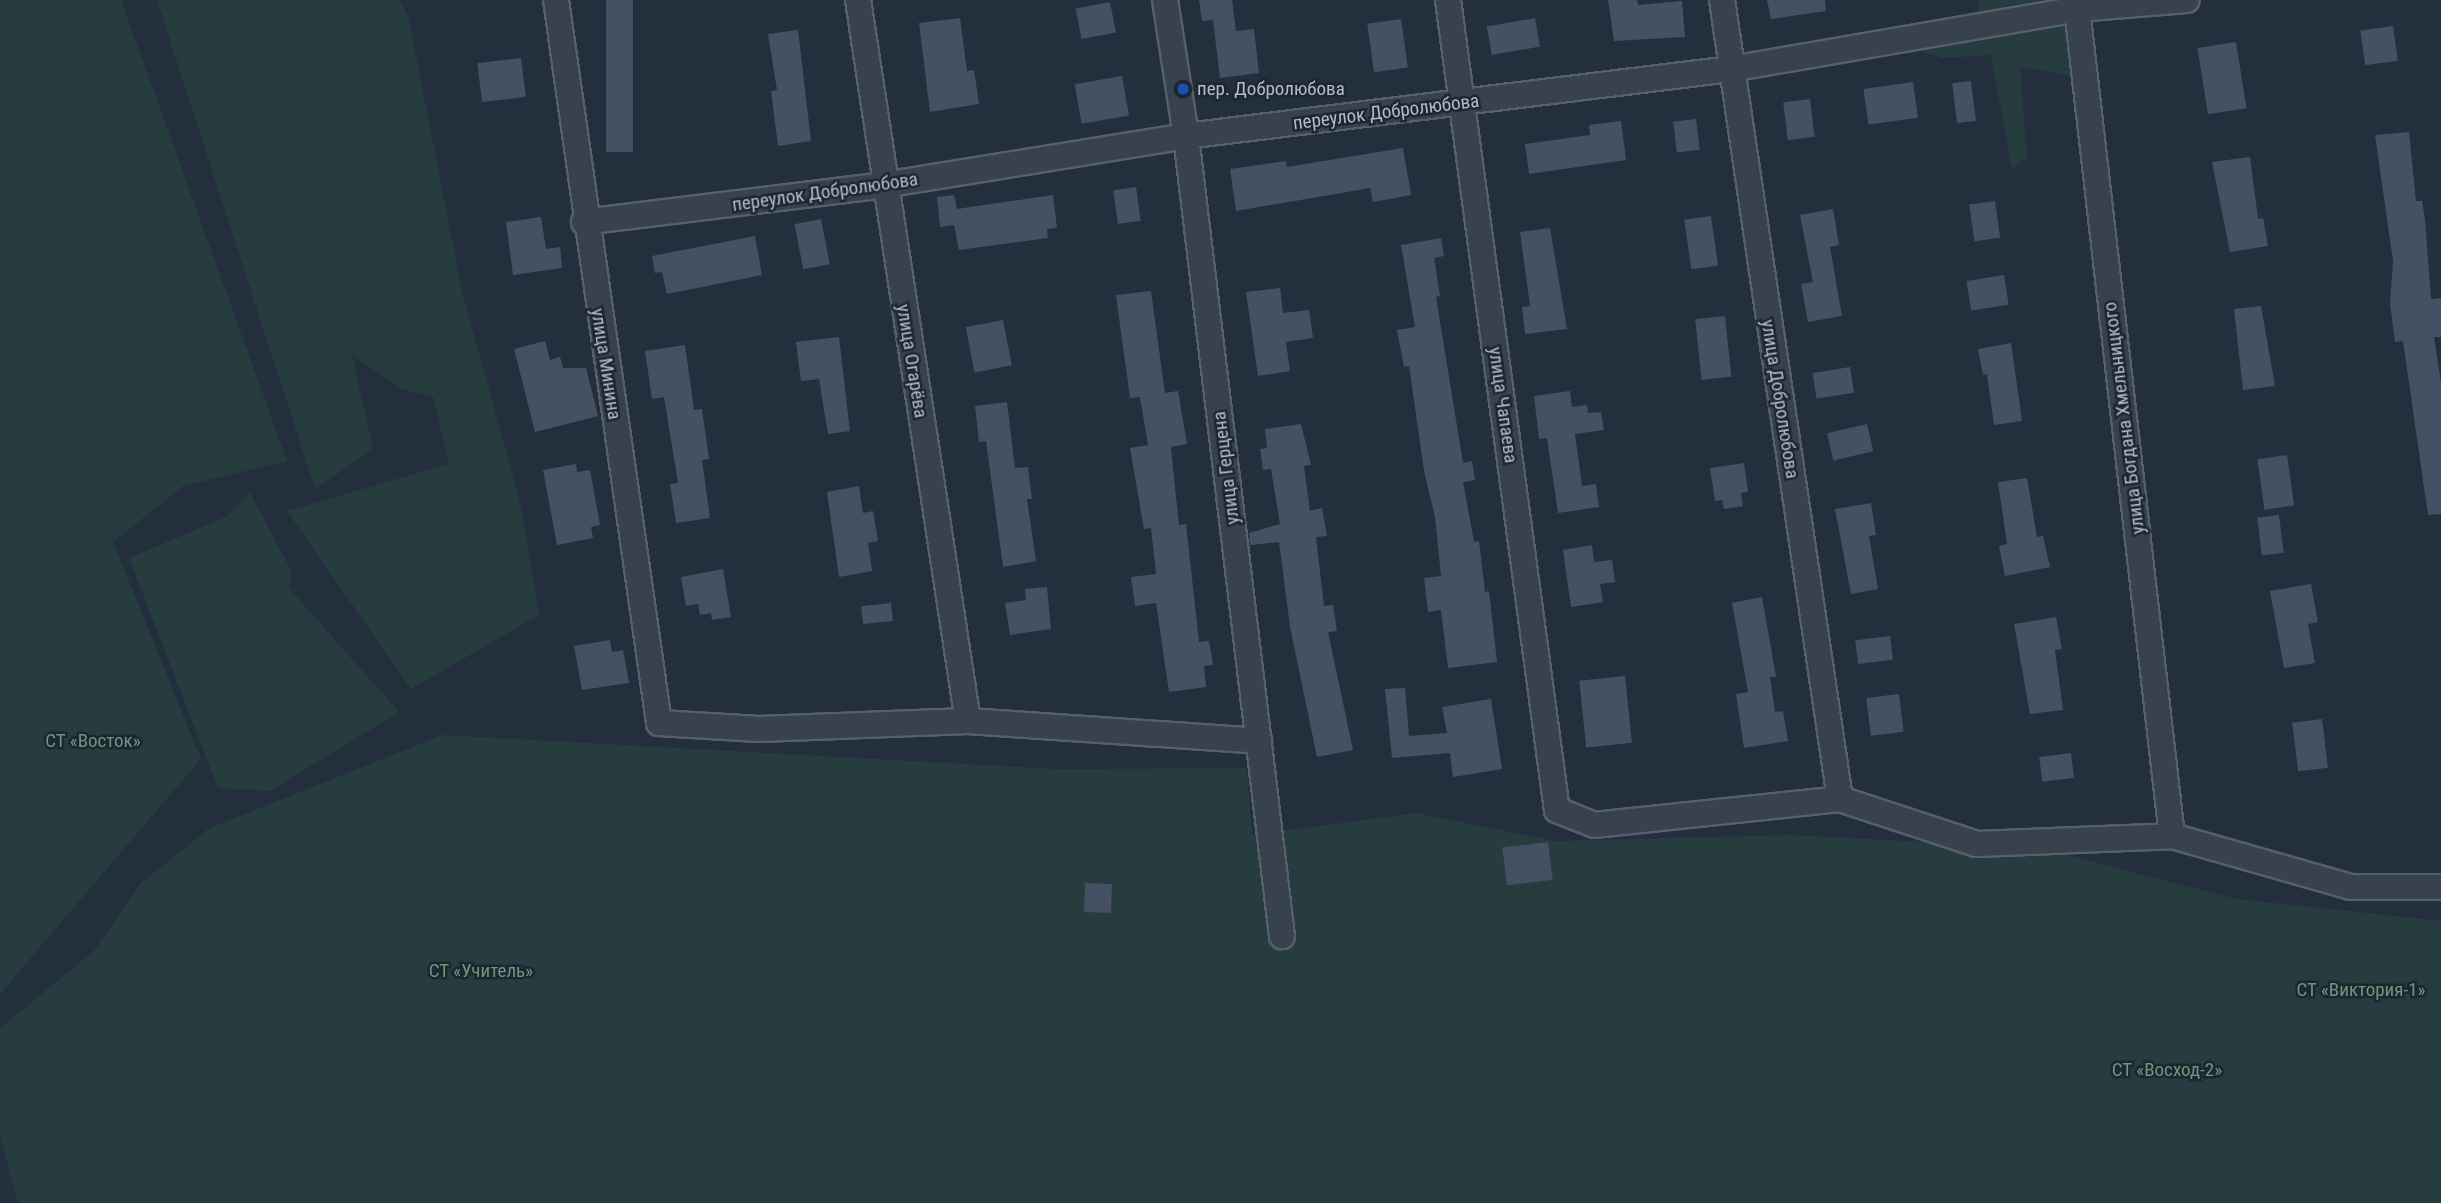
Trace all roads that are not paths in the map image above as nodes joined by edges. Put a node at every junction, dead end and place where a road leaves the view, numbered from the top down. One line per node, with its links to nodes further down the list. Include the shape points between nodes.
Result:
1 (556, 0): 12 (street, улица Минина)
2 (858, 0): 11 (street, улица Огарёва)
3 (1165, 0): 10 (street, улица Герцена)
4 (1448, 0): 9 (street, улица Чапаева)
5 (1722, 0): 8 (street, улица Добролюбова)
6 (2187, 0): 7 (street, переулок Добролюбова)
7 (2076, 5): 8 (street, переулок Добролюбова); 16 (street, улица Богдана Хмельницкого)
8 (1731, 69): 9 (street, переулок Добролюбова); 15 (street, улица Добролюбова)
9 (1462, 103): 10 (street, переулок Добролюбова); 15 (street, улица Чапаева, via 1557,810 1594,825)
10 (1186, 136): 11 (street, переулок Добролюбова); 14 (street, улица Герцена)
11 (884, 185): 12 (street, переулок Добролюбова); 13 (street, улица Огарёва)
12 (584, 222): 13 (street, улица Минина, via 659,723 759,729)
13 (968, 721): 14 (street)
14 (1259, 741): 18 (street, улица Герцена)
15 (1840, 799): 16 (street, via 1977,844)
16 (2172, 835): 17 (street, via 2351,887)
17 (2441, 887)
18 (1282, 936)

